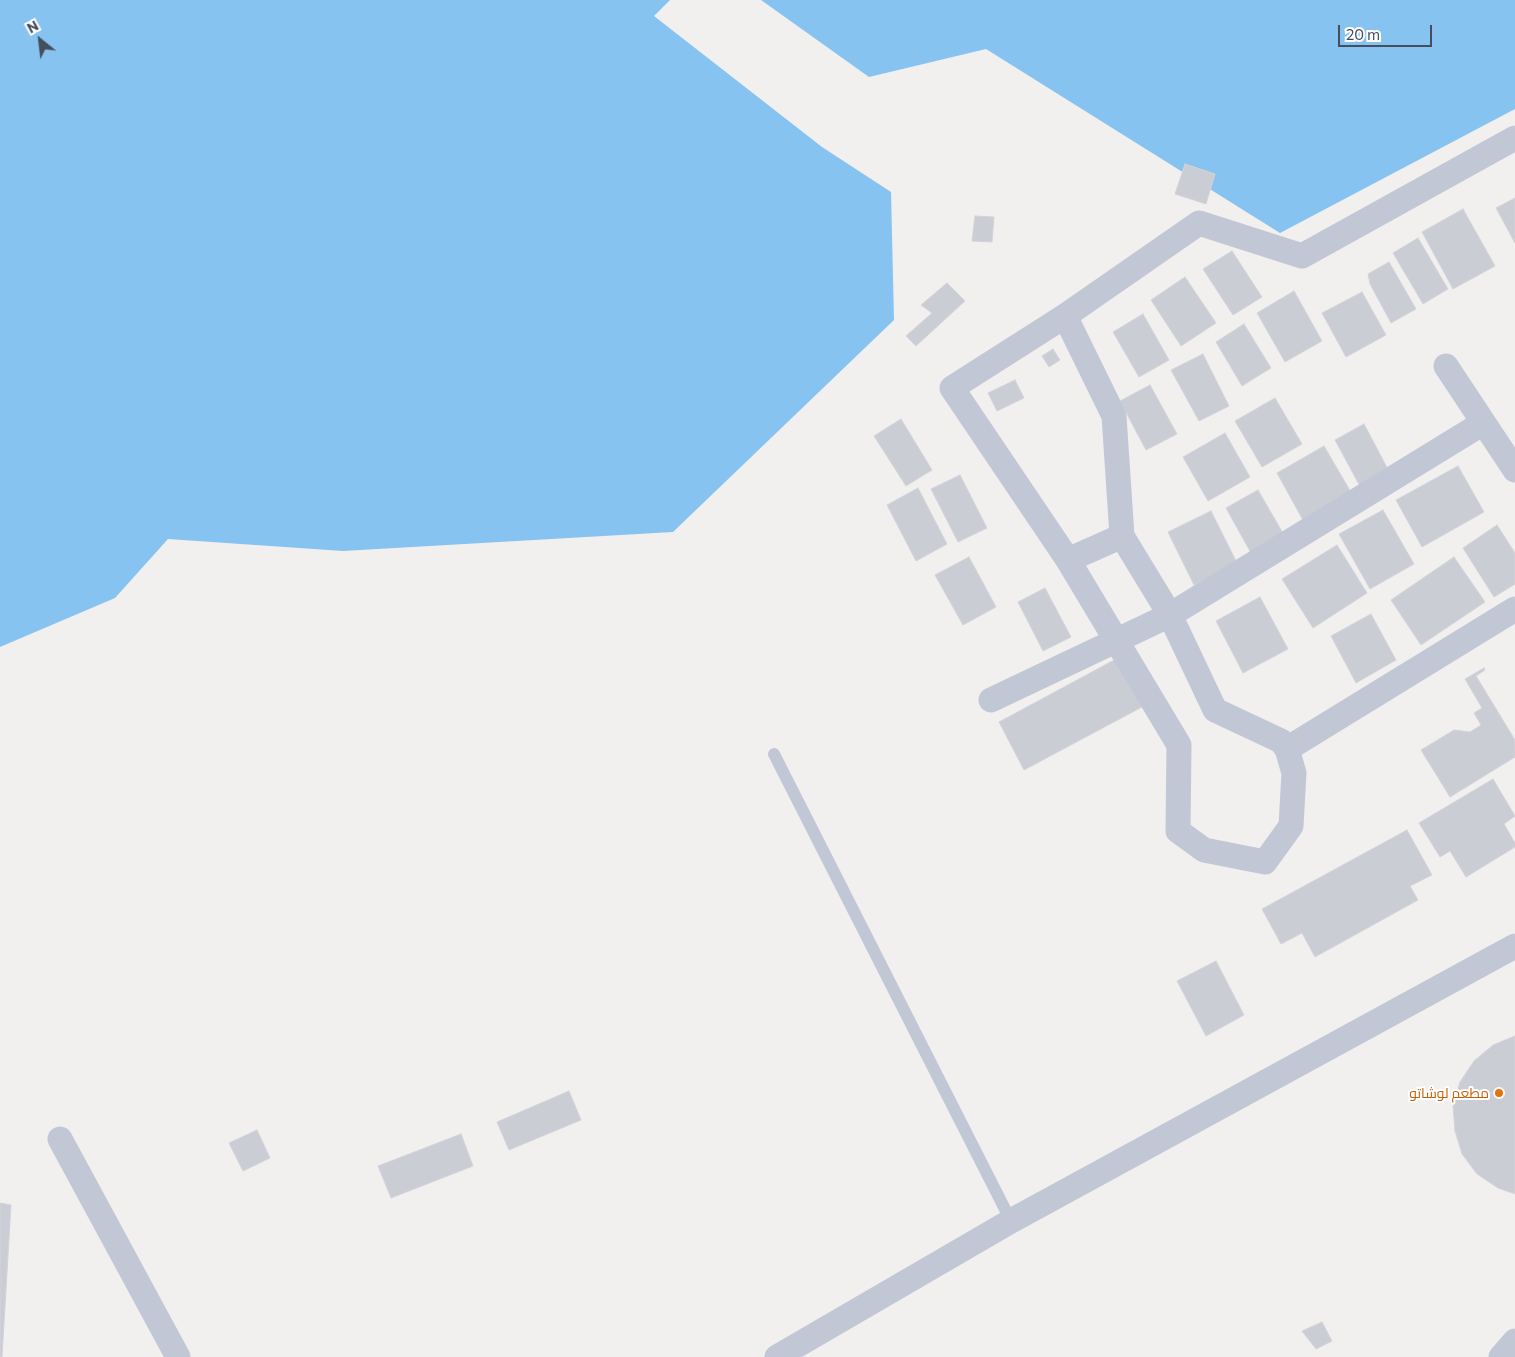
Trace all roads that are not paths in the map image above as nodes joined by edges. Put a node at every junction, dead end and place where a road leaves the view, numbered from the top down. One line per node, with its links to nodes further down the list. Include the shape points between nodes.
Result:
1 (1515, 138): 2 (street, via 1302,256 1199,223)
2 (1065, 316): 6 (street, via 1114,416); 7 (street, via 952,388)
3 (1446, 366): 4 (street)
4 (1483, 423): 5 (street); 9 (street)
5 (1515, 470)
6 (1122, 536): 7 (street); 9 (street)
7 (1068, 560): 10 (street)
8 (1515, 609): 12 (street)
9 (1170, 615): 10 (street); 12 (street, via 1215,710 1281,741)
10 (1116, 640): 11 (street); 12 (street, via 1179,745 1178,831 1204,850 1266,862 1291,826 1294,773)
11 (991, 700)
12 (1288, 749)
13 (774, 754): 16 (lane)
14 (1515, 946): 16 (street)
15 (60, 1139): 18 (street)
16 (1011, 1220): 19 (street)
17 (1515, 1341): 20 (street)
18 (178, 1357)
19 (777, 1357)
20 (1501, 1357)

